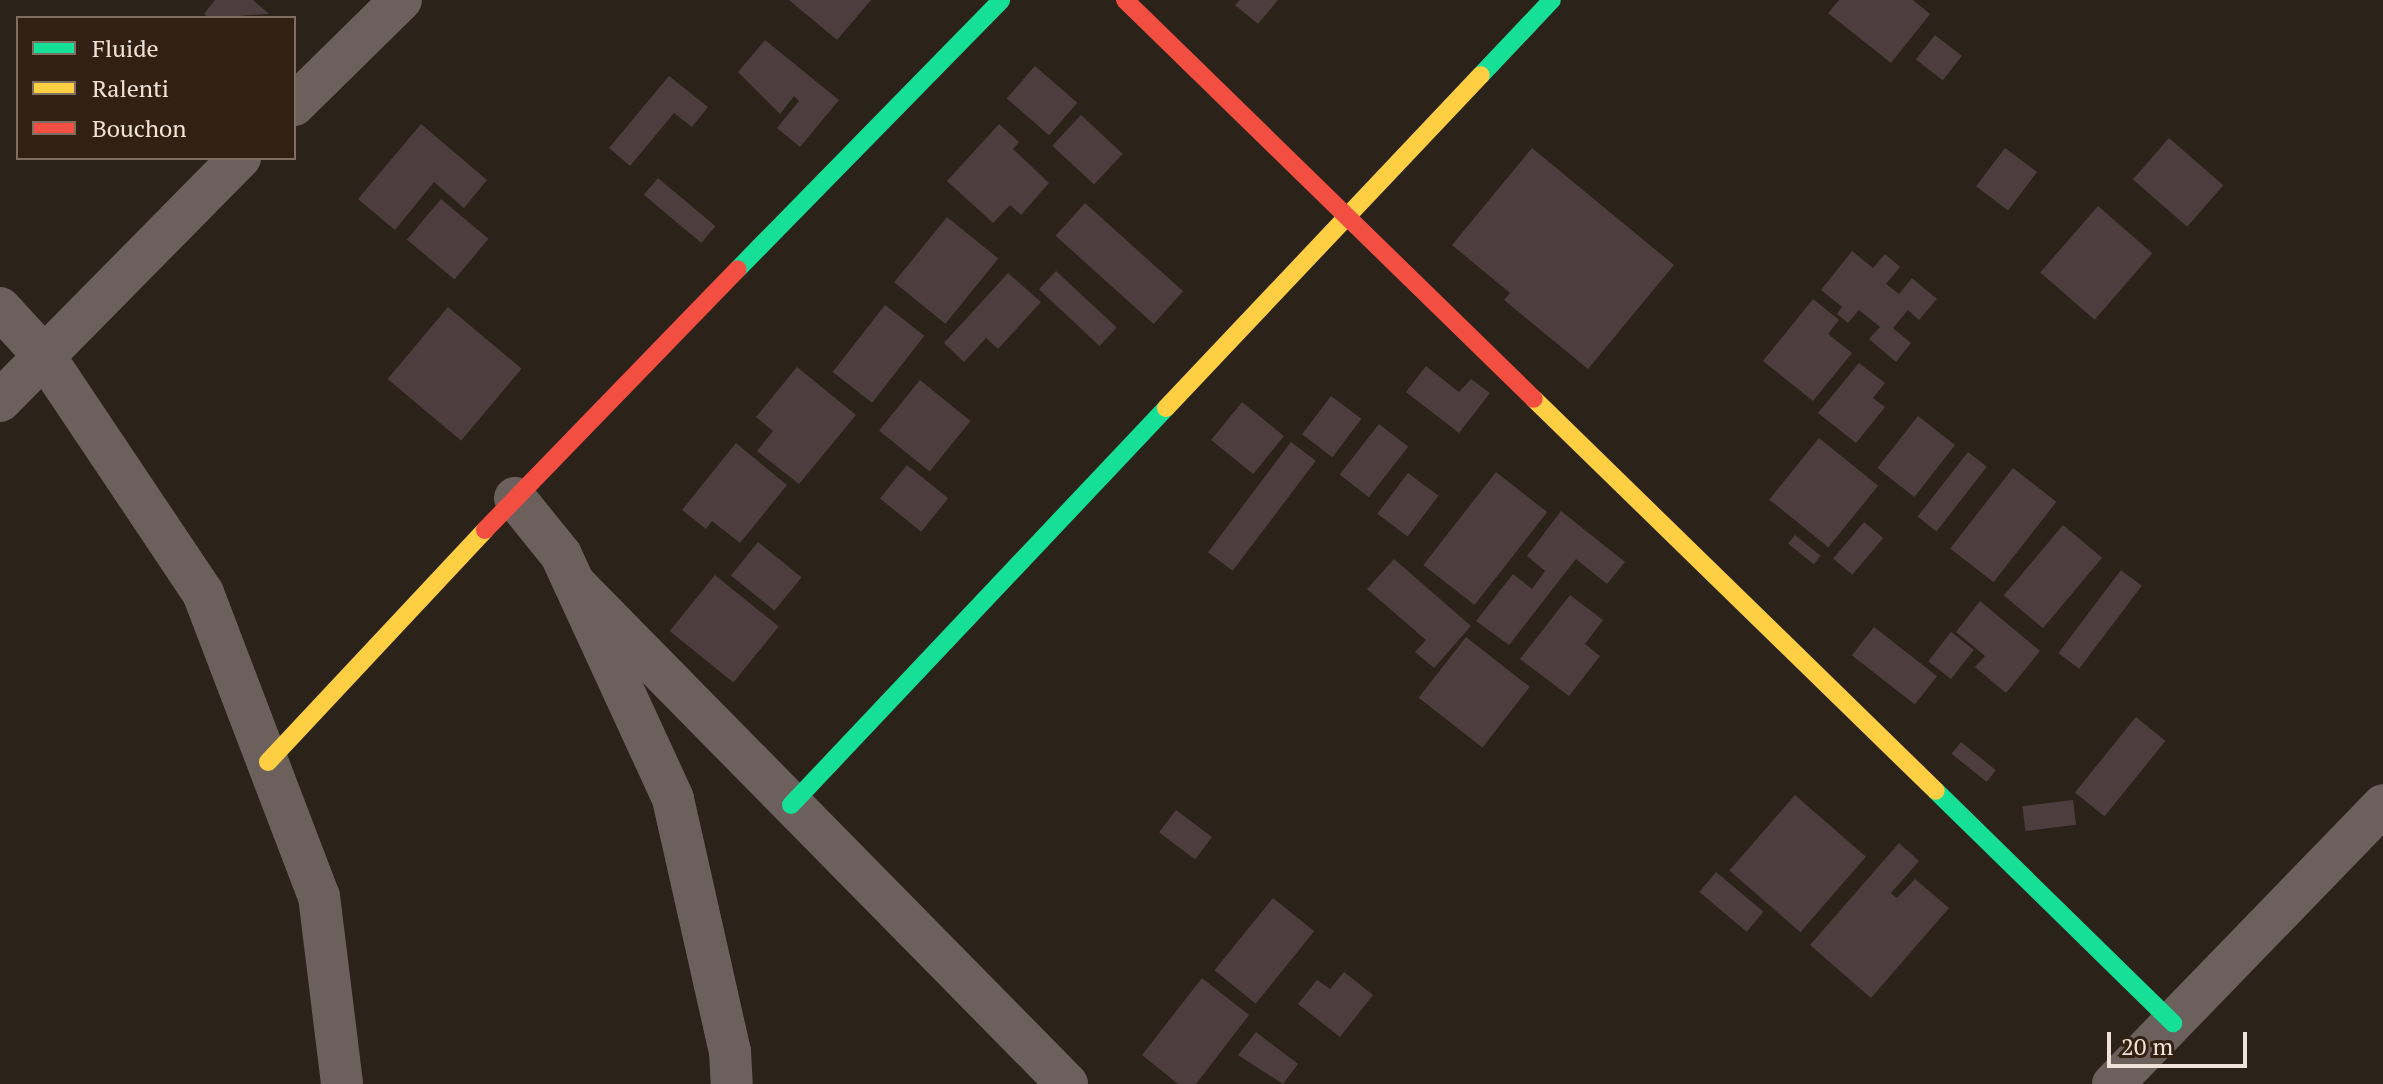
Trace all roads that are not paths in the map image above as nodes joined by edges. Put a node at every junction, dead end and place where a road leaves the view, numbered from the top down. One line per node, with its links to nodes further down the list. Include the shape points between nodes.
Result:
1 (401, 0): 5 (street)
2 (1001, 0): 11 (street)
3 (1125, 0): 7 (street)
4 (1552, 0): 7 (street)
5 (296, 103)
6 (238, 160): 9 (street)
7 (1348, 215): 14 (street); 16 (street)
8 (0, 308): 9 (street)
9 (45, 357): 10 (street); 13 (street, via 203,593)
10 (0, 401)
11 (515, 498): 12 (street, via 561,555); 13 (street)
12 (574, 583): 14 (street); 18 (street, via 673,799 730,1051)
13 (268, 762): 17 (street, via 319,896)
14 (791, 805): 19 (street)
15 (2383, 805): 16 (street)
16 (2173, 1023): 20 (street)
17 (342, 1084)
18 (732, 1084)
19 (1067, 1084)
20 (2113, 1084)

